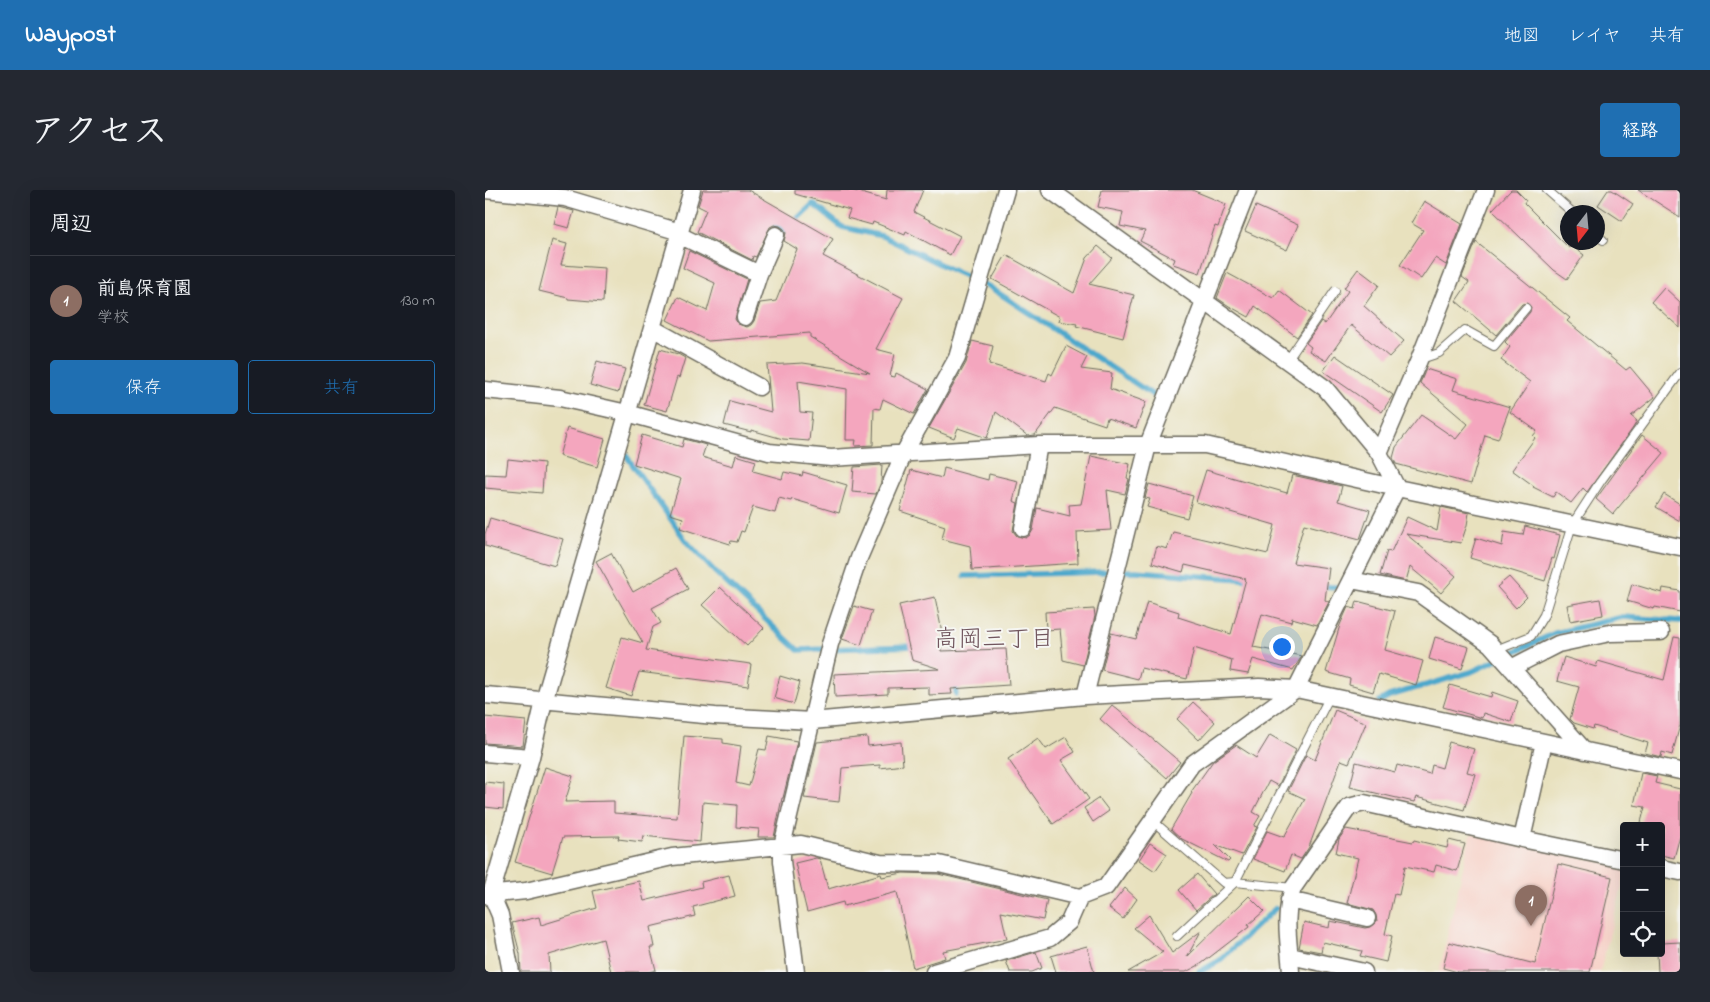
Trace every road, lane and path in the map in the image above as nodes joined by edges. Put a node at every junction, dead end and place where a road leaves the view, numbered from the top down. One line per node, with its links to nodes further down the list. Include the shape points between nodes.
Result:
1 (485, 190): 9 (street, via 565,198)
2 (692, 190): 9 (street)
3 (1006, 190): 25 (street, via 957,358)
4 (1050, 190): 13 (street)
5 (1248, 190): 13 (street)
6 (1486, 190): 17 (street)
7 (1547, 190): 8 (lane)
8 (1564, 205)
9 (680, 233): 11 (street); 16 (street)
10 (776, 234): 11 (street)
11 (759, 274): 15 (street)
12 (1335, 291): 18 (lane)
13 (1204, 301): 18 (street); 24 (street)
14 (1527, 308): 17 (lane, via 1494,346 1465,330 1439,353)
15 (745, 317)
16 (652, 328): 20 (street); 22 (street)
17 (1419, 360): 26 (street)
18 (1287, 361): 26 (street, via 1325,388)
19 (1680, 373): 28 (lane)
20 (759, 387)
21 (485, 390): 22 (street, via 561,398)
22 (627, 412): 25 (street, via 769,452 831,458); 38 (street)
23 (1039, 445): 24 (street); 25 (street); 29 (street)
24 (1148, 445): 27 (street, via 1205,445); 36 (street)
25 (904, 453): 39 (street, via 859,558 830,644)
26 (1379, 453): 27 (street)
27 (1397, 488): 28 (street); 31 (street)
28 (1572, 524): 30 (street); 33 (lane, via 1543,615 1531,636)
29 (1023, 528)
30 (1680, 547)
31 (1351, 580): 33 (street, via 1418,593); 34 (street)
32 (1661, 632): 33 (street, via 1610,632)
33 (1503, 658): 41 (street)
34 (1296, 689): 36 (street, via 1259,687); 37 (street); 45 (street, via 1192,764)
35 (485, 694): 38 (street)
36 (1085, 696): 39 (street)
37 (1330, 696): 40 (street); 51 (lane)
38 (545, 701): 39 (street); 43 (street)
39 (812, 721): 47 (street)
40 (1544, 742): 41 (street); 46 (street)
41 (1585, 750): 44 (street)
42 (485, 753): 43 (street)
43 (531, 757): 52 (street)
44 (1680, 771)
45 (1153, 821): 51 (lane, via 1224,883); 54 (street, via 1106,887)
46 (1522, 839): 48 (street); 53 (street, via 1364,803 1349,807)
47 (783, 846): 52 (street, via 672,857 526,891); 54 (street, via 801,844 880,862 939,864); 59 (street, via 782,861)
48 (1620, 859)
49 (1665, 869): 50 (street)
50 (1680, 872)
51 (1235, 882): 53 (lane); 56 (lane)
52 (488, 894): 58 (street, via 500,915)
53 (1291, 894): 55 (street); 57 (street, via 1286,920)
54 (1081, 897): 60 (street, via 1069,922 1049,938)
55 (1367, 918)
56 (1177, 936)
57 (1290, 964): 61 (street)
58 (511, 972)
59 (797, 972)
60 (934, 972)
61 (1365, 972)

